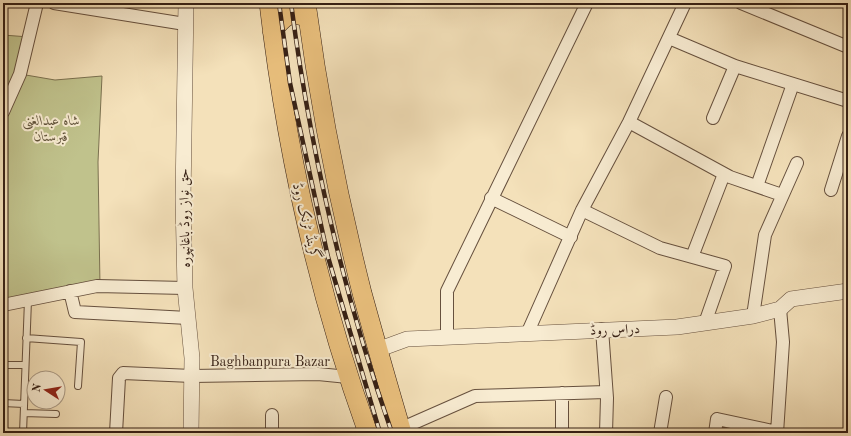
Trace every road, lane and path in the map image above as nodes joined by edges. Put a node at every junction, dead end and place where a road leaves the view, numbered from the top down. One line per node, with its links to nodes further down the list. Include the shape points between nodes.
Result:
1 (37, 3): 16 (street, via 20,74)
2 (54, 3): 9 (street)
3 (186, 3): 9 (street, حق نواز روڈ باغانپورہ)
4 (269, 3): 10 (main road, گرینڈ ٹرنک روڈ)
5 (587, 3): 25 (street)
6 (685, 3): 11 (street)
7 (741, 3): 12 (street)
8 (307, 10): 10 (main road, via 301,14 292,13 284,16); 42 (main road, via 336,180)
9 (185, 24): 29 (street, حق نواز روڈ باغانپورہ)
10 (272, 31): 46 (main road, گرینڈ ٹرنک روڈ, via 298,192)
11 (669, 38): 13 (street); 18 (street)
12 (848, 47)
13 (734, 66): 14 (street); 17 (street)
14 (793, 84): 15 (street); 22 (street)
15 (848, 101)
16 (3, 112)
17 (713, 118)
18 (629, 122): 21 (street); 26 (street)
19 (848, 136): 23 (street)
20 (797, 163): 24 (street)
21 (724, 174): 22 (street); 28 (street)
22 (757, 186): 24 (street)
23 (831, 190)
24 (782, 195): 35 (street, via 765,235)
25 (492, 198): 27 (street); 41 (street, via 447,291)
26 (582, 210): 27 (street); 28 (street, via 660,248)
27 (571, 237): 39 (street)
28 (692, 257): 37 (street, via 725,266)
29 (185, 288): 30 (street, via 97,286); 36 (street, حق نواز روڈ باغانپورہ)
30 (70, 291): 32 (street); 36 (street, via 75,312)
31 (848, 292): 34 (street, دراس روڈ, via 791,299)
32 (28, 300): 33 (street); 40 (lane)
33 (3, 305)
34 (780, 309): 35 (street, دراس روڈ); 66 (street, via 783,342)
35 (753, 316): 37 (street, دراس روڈ)
36 (188, 318): 45 (street, حق نواز روڈ باغانپورہ)
37 (705, 323): 38 (street, دراس روڈ, via 677,327)
38 (602, 329): 39 (street, دراس روڈ); 48 (street)
39 (527, 334): 41 (street, دراس روڈ)
40 (26, 338): 44 (lane); 47 (lane, via 81,342)
41 (447, 338): 42 (street, دراس روڈ, via 407,339)
42 (377, 350): 56 (main road)
43 (3, 365): 44 (lane)
44 (25, 366): 52 (lane)
45 (192, 376): 46 (street, Baghbanpura Bazar, via 318,374); 58 (street, Baghbanpura Bazar, via 123,373 120,375); 59 (street, حق نواز روڈ باغانپورہ)
46 (348, 377): 61 (main road, گرینڈ ٹرنک روڈ)
47 (78, 386)
48 (606, 392): 49 (street); 63 (street)
49 (562, 393): 56 (street, via 475,396); 62 (street)
50 (666, 397): 64 (street)
51 (3, 403): 52 (lane)
52 (24, 404): 53 (lane)
53 (24, 413): 54 (lane); 57 (lane)
54 (56, 414)
55 (272, 415): 60 (street)
56 (401, 431)
57 (23, 433)
58 (116, 433)
59 (191, 433)
60 (272, 433)
61 (368, 433)
62 (562, 433)
63 (606, 433)
64 (660, 433)
65 (715, 433): 66 (street, via 717,419)
66 (777, 433)

